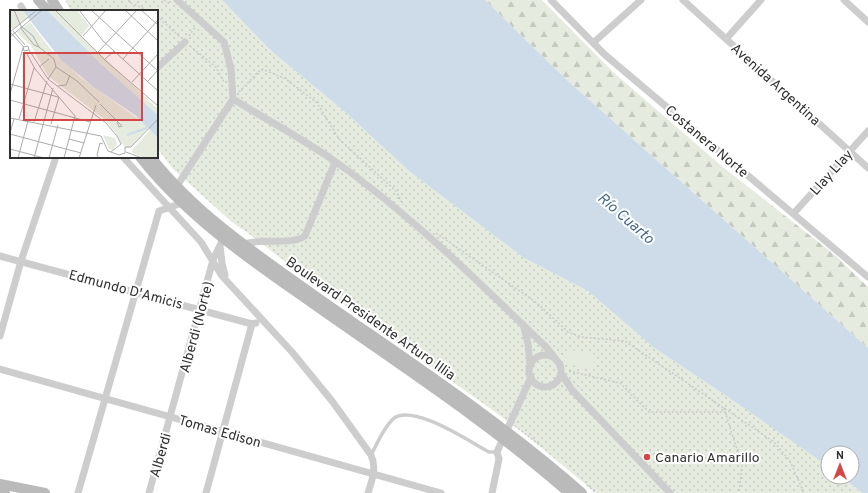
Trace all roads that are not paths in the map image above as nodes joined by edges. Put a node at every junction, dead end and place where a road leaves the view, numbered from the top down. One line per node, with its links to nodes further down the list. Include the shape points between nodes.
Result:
1 (38, 0): 9 (main road)
2 (52, 0): 10 (main road)
3 (551, 0): 14 (street, Costanera Norte)
4 (641, 0): 14 (street)
5 (683, 0): 12 (street, Avenida Argentina)
6 (761, 0): 12 (street)
7 (844, 0): 11 (street)
8 (176, 4): 16 (street, via 224,42 232,69)
9 (47, 10)
10 (58, 10)
11 (868, 22)
12 (726, 39): 18 (street, Avenida Argentina)
13 (185, 42): 15 (street)
14 (593, 43): 28 (street, Costanera Norte)
15 (158, 67)
16 (233, 98): 23 (street); 25 (street)
17 (868, 131): 18 (street, Llay Llay)
18 (850, 151): 24 (street, Avenida Argentina); 28 (street, Llay Llay)
19 (56, 158): 33 (street)
20 (124, 158): 27 (street)
21 (141, 158): 26 (main road, Boulevard Presidente Arturo Illia)
22 (152, 158): 25 (main road, Boulevard Presidente Arturo Illia)
23 (335, 162): 30 (street, via 305,236 295,240 260,240); 40 (street, via 394,208 477,280)
24 (868, 168)
25 (176, 186): 26 (main road, Boulevard Presidente Arturo Illia)
26 (185, 200): 27 (street); 29 (main road, Boulevard Presidente Arturo Illia); 30 (main road, Boulevard Presidente Arturo Illia)
27 (169, 208): 32 (street, via 201,242); 36 (street, via 159,211)
28 (794, 214): 34 (street, Costanera Norte)
29 (221, 241): 30 (main road, Boulevard Presidente Arturo Illia); 32 (street, Alberdi (Norte)); 35 (street, via 222,263)
30 (239, 246): 54 (main road, Boulevard Presidente Arturo Illia)
31 (0, 256): 33 (street, Edmundo D'Amicis)
32 (213, 260): 35 (street); 37 (street, Alberdi (Norte))
33 (21, 261): 36 (street, Edmundo D'Amicis); 41 (street)
34 (868, 276)
35 (227, 282): 38 (street)
36 (136, 292): 37 (street, Edmundo D'Amicis); 51 (street)
37 (201, 310): 39 (street, Edmundo D'Amicis); 52 (street, Alberdi (Norte))
38 (262, 320): 39 (street); 56 (street, via 312,377)
39 (252, 324): 53 (street)
40 (522, 324): 42 (street); 43 (street, via 528,344)
41 (0, 336)
42 (555, 358): 43 (street, via 541,356); 45 (street)
43 (530, 366): 46 (street)
44 (0, 368): 51 (street, Tomas Edison)
45 (561, 371): 47 (street); 50 (street)
46 (531, 377): 48 (street, via 538,385); 49 (street)
47 (558, 381): 48 (street); 50 (street)
48 (543, 386): 49 (street)
49 (524, 390): 54 (street)
50 (572, 390): 70 (street)
51 (106, 399): 52 (street, Tomas Edison); 62 (street)
52 (171, 417): 53 (street, Tomas Edison); 63 (street, Alberdi)
53 (222, 432): 57 (street, Tomas Edison); 64 (street)
54 (505, 436): 55 (street); 68 (main road, Boulevard Presidente Arturo Illia); 69 (main road, Boulevard Presidente Arturo Illia)
55 (497, 452): 56 (lane, via 489,452 438,424 416,415 405,414 392,420); 67 (street, via 499,459)
56 (371, 454): 57 (street)
57 (374, 474): 65 (street); 66 (street, Tomas Edison)
58 (0, 484): 61 (main road)
59 (0, 492): 60 (main road)
60 (5, 493)
61 (45, 493)
62 (78, 493)
63 (149, 493)
64 (206, 493)
65 (368, 493)
66 (441, 493)
67 (492, 493)
68 (569, 493)
69 (582, 493)
70 (670, 493)

